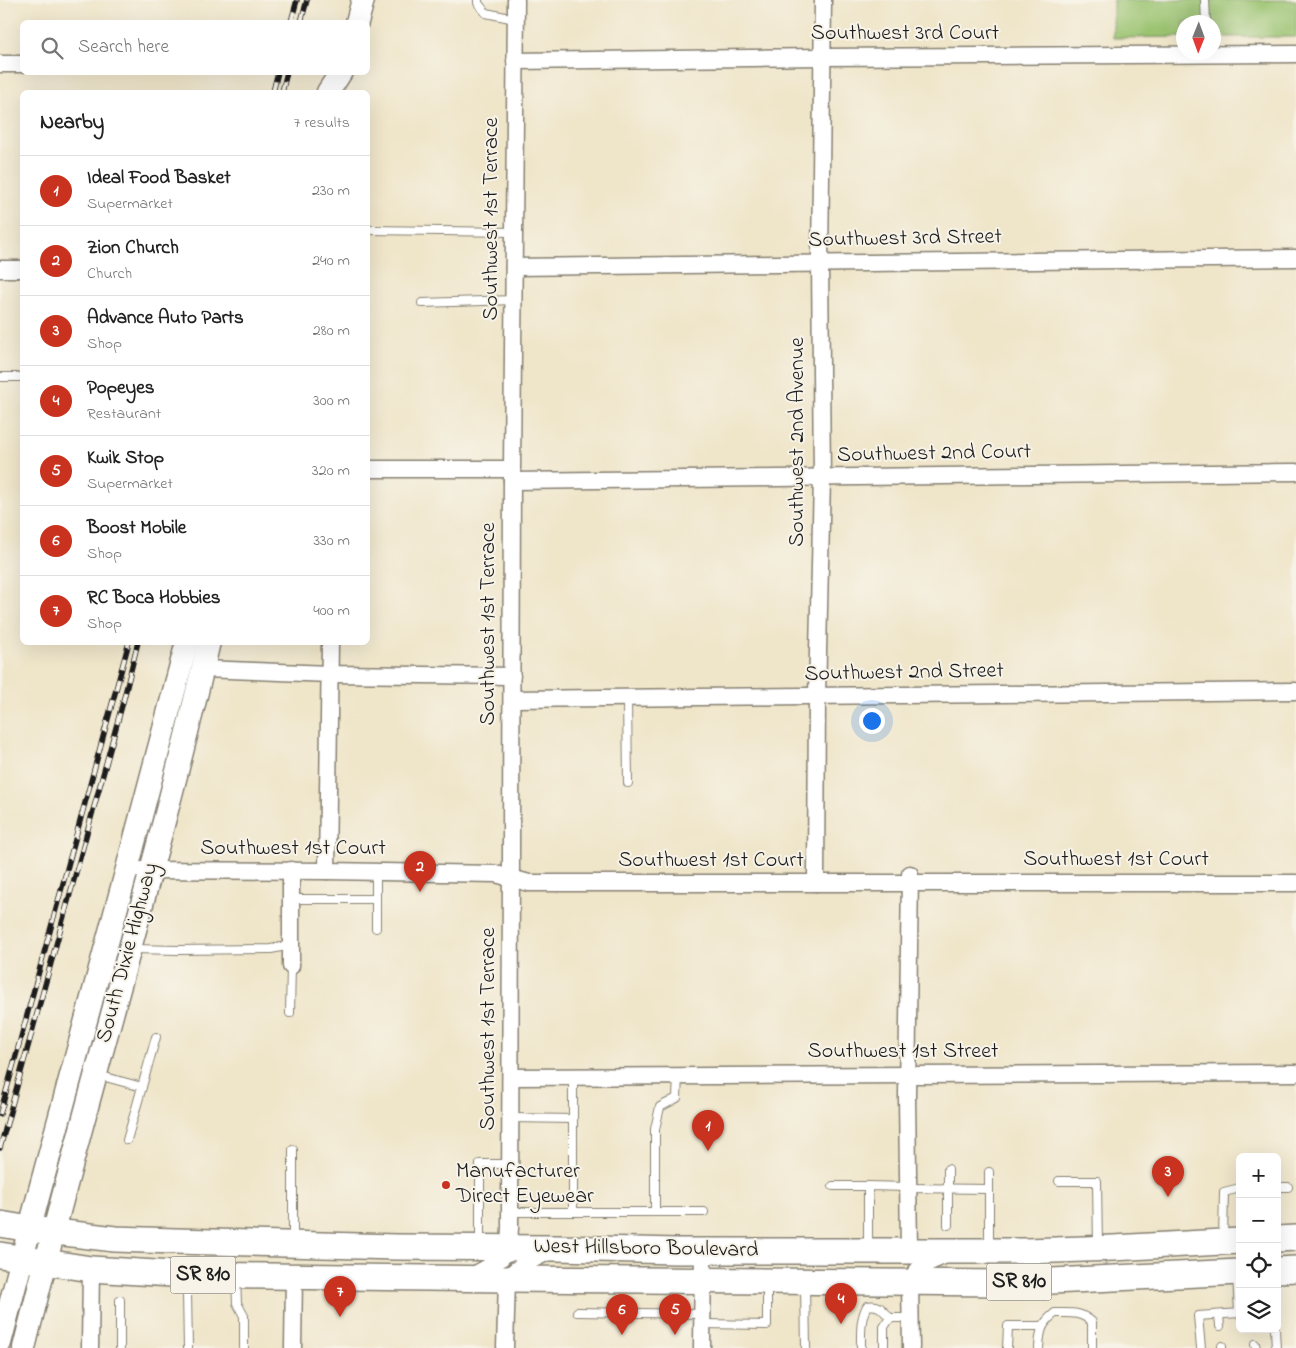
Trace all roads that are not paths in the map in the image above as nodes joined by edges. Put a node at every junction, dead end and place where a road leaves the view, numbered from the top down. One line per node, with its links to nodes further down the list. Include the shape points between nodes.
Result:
1 (363, 0): 8 (main road)
2 (478, 0): 7 (lane, via 486,13)
3 (516, 0): 7 (street, Southwest 1st Terrace)
4 (823, 0): 12 (street, Southwest 2nd Avenue)
5 (1205, 0): 6 (lane)
6 (1206, 15)
7 (515, 19): 13 (street, Southwest 1st Terrace)
8 (358, 20)
9 (1176, 54): 12 (street, Southwest 3rd Court)
10 (1221, 54): 11 (street, Southwest 3rd Court)
11 (1296, 54)
12 (823, 57): 13 (street, Southwest 3rd Court); 23 (street, Southwest 2nd Avenue)
13 (515, 61): 21 (street, Southwest 1st Terrace)
14 (0, 64): 15 (street)
15 (20, 64)
16 (341, 75): 18 (main road)
17 (343, 75): 19 (main road)
18 (330, 90)
19 (345, 90)
20 (370, 230): 21 (lane)
21 (514, 232): 24 (street, Southwest 1st Terrace)
22 (1296, 258): 23 (street, Southwest 3rd Street)
23 (820, 263): 24 (street, Southwest 3rd Street); 34 (street, Southwest 2nd Avenue)
24 (514, 267): 27 (street, Southwest 1st Terrace)
25 (0, 269): 26 (street)
26 (20, 269)
27 (514, 300): 28 (lane); 33 (street, Southwest 1st Terrace)
28 (422, 303)
29 (0, 377): 30 (lane)
30 (20, 377)
31 (370, 469): 33 (street, Southwest 2nd Court)
32 (1296, 472): 34 (street, Southwest 2nd Court)
33 (512, 475): 34 (street, Southwest 2nd Court); 40 (street, Southwest 1st Terrace)
34 (822, 478): 42 (street, Southwest 2nd Avenue)
35 (186, 645): 46 (main road, South Dixie Highway)
36 (208, 645): 38 (main road, South Dixie Highway)
37 (330, 645): 39 (street)
38 (203, 669): 39 (street); 47 (main road, South Dixie Highway)
39 (330, 674): 40 (street); 49 (street)
40 (512, 676): 44 (street, Southwest 1st Terrace)
41 (1296, 691): 42 (street, Southwest 2nd Street)
42 (817, 696): 43 (street, Southwest 2nd Street); 53 (street, Southwest 2nd Avenue)
43 (627, 697): 44 (street, Southwest 2nd Street); 45 (lane)
44 (512, 698): 51 (street, Southwest 1st Terrace)
45 (628, 784)
46 (128, 869): 47 (street, Southwest 1st Court); 92 (main road, South Dixie Highway)
47 (151, 870): 48 (street, Southwest 1st Court); 59 (main road, South Dixie Highway)
48 (291, 870): 49 (street, Southwest 1st Court); 55 (street)
49 (327, 871): 50 (street, Southwest 1st Court)
50 (376, 872): 51 (street, Southwest 1st Court, via 496,874); 56 (lane)
51 (512, 878): 53 (street, Southwest 1st Court, via 530,883); 68 (street, Southwest 1st Terrace)
52 (910, 878): 53 (street, Southwest 1st Court); 54 (street, Southwest 1st Court); 65 (street)
53 (816, 883)
54 (1296, 883)
55 (291, 899): 56 (lane); 58 (street)
56 (376, 899): 57 (lane)
57 (376, 928)
58 (291, 945): 59 (lane, via 271,949); 60 (street)
59 (129, 949): 64 (main road, South Dixie Highway)
60 (291, 966): 61 (lane)
61 (290, 1013)
62 (156, 1037): 69 (lane)
63 (1296, 1073): 65 (street, Southwest 1st Street)
64 (95, 1074): 69 (lane); 92 (main road, South Dixie Highway)
65 (908, 1075): 67 (street, Southwest 1st Street); 82 (street)
66 (573, 1076): 67 (street, Southwest 1st Street); 68 (street, Southwest 1st Street); 71 (lane)
67 (678, 1076): 88 (lane, via 677,1098 660,1107 655,1129)
68 (511, 1077): 70 (street, Southwest 1st Terrace)
69 (142, 1088): 72 (lane)
70 (511, 1118): 71 (lane); 74 (street, Southwest 1st Terrace)
71 (573, 1119): 87 (lane)
72 (127, 1140)
73 (293, 1150): 96 (lane)
74 (510, 1164): 86 (street, Southwest 1st Terrace); 97 (lane, via 480,1164)
75 (948, 1170): 83 (lane)
76 (989, 1172): 84 (lane)
77 (1059, 1182): 100 (lane, via 1097,1182)
78 (833, 1186): 79 (lane)
79 (868, 1186): 82 (lane); 102 (lane)
80 (1281, 1187): 81 (lane)
81 (1288, 1187)
82 (908, 1188): 83 (lane); 103 (street)
83 (948, 1189): 84 (lane); 91 (lane)
84 (989, 1189): 105 (lane)
85 (1236, 1189): 95 (lane, via 1224,1192)
86 (510, 1212): 87 (lane); 98 (street, Southwest 1st Terrace)
87 (573, 1212): 88 (lane)
88 (655, 1212): 89 (lane)
89 (704, 1212)
90 (0, 1224): 92 (main road, SR 810)
91 (948, 1225)
92 (41, 1230): 96 (main road, West Hillsboro Boulevard / SR 810, via 115,1239); 106 (main road, South Dixie Highway)
93 (1296, 1238): 94 (main road)
94 (1281, 1239)
95 (1231, 1241): 100 (main road, West Hillsboro Boulevard / SR 810)
96 (293, 1244): 97 (main road, West Hillsboro Boulevard / SR 810)
97 (480, 1247): 98 (main road, West Hillsboro Boulevard / SR 810)
98 (509, 1248): 99 (main road, West Hillsboro Boulevard / SR 810); 114 (street, via 492,1265)
99 (557, 1248): 101 (main road, West Hillsboro Boulevard / SR 810); 115 (street, via 526,1263)
100 (1098, 1248): 105 (main road, West Hillsboro Boulevard / SR 810)
101 (703, 1251): 102 (main road, West Hillsboro Boulevard / SR 810); 116 (street)
102 (868, 1251): 103 (main road, West Hillsboro Boulevard / SR 810)
103 (909, 1252): 104 (main road, West Hillsboro Boulevard / SR 810)
104 (953, 1252): 105 (main road, West Hillsboro Boulevard / SR 810); 119 (street, via 923,1265)
105 (989, 1252)
106 (22, 1259): 107 (main road, West Hillsboro Boulevard / SR 810); 130 (main road); 131 (main road)
107 (91, 1269): 111 (main road, West Hillsboro Boulevard / SR 810); 132 (street)
108 (1296, 1269): 109 (main road)
109 (1281, 1270)
110 (1236, 1272): 119 (main road, West Hillsboro Boulevard / SR 810, via 1008,1283)
111 (188, 1275): 112 (main road, West Hillsboro Boulevard / SR 810); 134 (lane)
112 (236, 1276): 113 (main road, West Hillsboro Boulevard / SR 810); 135 (lane, via 236,1303 244,1316)
113 (294, 1276): 114 (main road, West Hillsboro Boulevard / SR 810); 136 (street)
114 (467, 1279): 115 (main road, West Hillsboro Boulevard / SR 810)
115 (508, 1279): 116 (main road, West Hillsboro Boulevard / SR 810); 137 (street)
116 (702, 1281): 117 (main road, West Hillsboro Boulevard / SR 810); 126 (street)
117 (767, 1281): 118 (main road, West Hillsboro Boulevard / SR 810); 126 (lane, via 767,1324)
118 (805, 1282): 119 (main road, West Hillsboro Boulevard / SR 810); 139 (lane)
119 (910, 1282): 125 (street)
120 (120, 1300): 133 (lane)
121 (577, 1312): 126 (lane)
122 (1236, 1313): 123 (lane)
123 (1219, 1315): 128 (lane); 146 (lane, via 1198,1316)
124 (890, 1318): 125 (lane); 140 (lane, via 882,1308 867,1306 862,1314); 141 (lane, via 884,1328)
125 (911, 1318): 142 (street)
126 (702, 1319): 138 (street)
127 (1042, 1326): 143 (lane, via 1008,1326); 144 (lane); 145 (lane, via 1055,1313 1079,1313 1092,1322)
128 (1220, 1326)
129 (1275, 1333): 147 (lane)
130 (0, 1343)
131 (24, 1348)
132 (90, 1348)
133 (120, 1348)
134 (188, 1348)
135 (244, 1348)
136 (293, 1348)
137 (505, 1348)
138 (702, 1348)
139 (806, 1348)
140 (861, 1348)
141 (884, 1348)
142 (911, 1348)
143 (1007, 1348)
144 (1039, 1348)
145 (1092, 1348)
146 (1201, 1348)
147 (1276, 1348)

